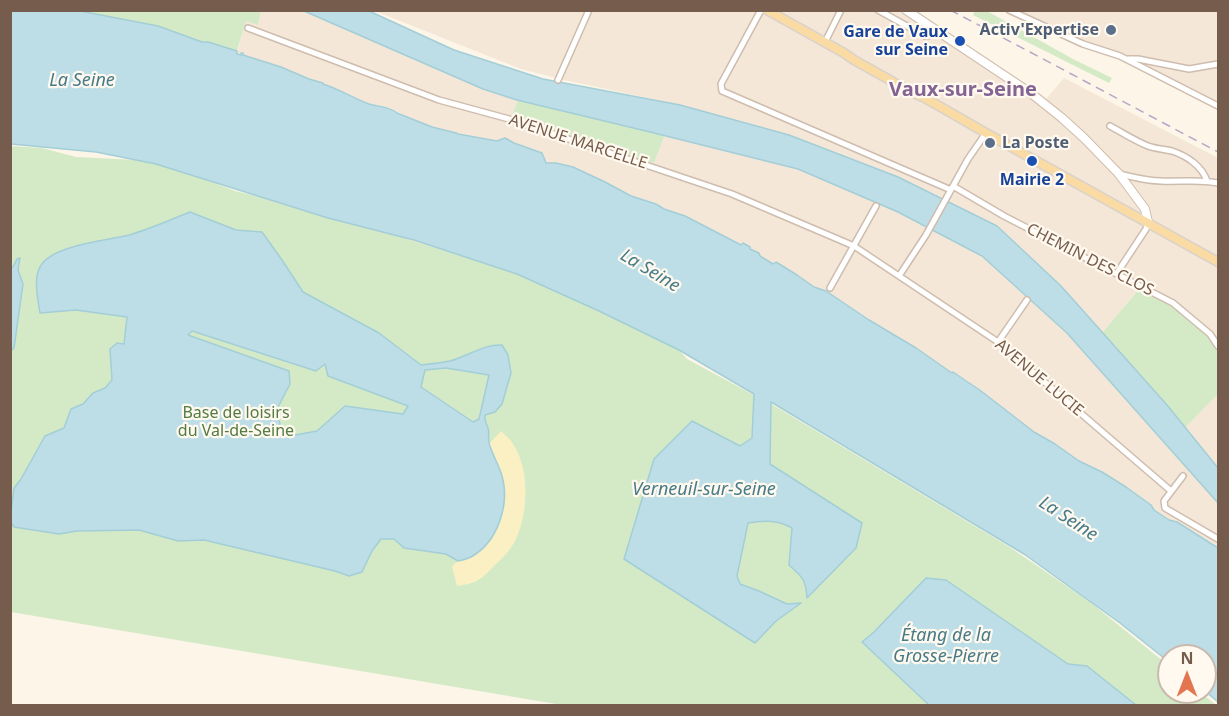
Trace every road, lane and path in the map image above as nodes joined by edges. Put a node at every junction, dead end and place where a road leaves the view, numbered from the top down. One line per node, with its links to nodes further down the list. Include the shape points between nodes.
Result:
1 (589, 10): 13 (street)
2 (760, 10): 20 (street, CHEMIN DES CLOS, via 721,84 722,91)
3 (767, 10): 10 (main road)
4 (841, 10): 10 (street)
5 (878, 10): 9 (street, via 925,36)
6 (906, 10): 9 (street)
7 (1009, 10): 11 (street)
8 (248, 28): 23 (street, AVENUE MARCELLE, via 439,100 509,119 732,194)
9 (940, 34): 17 (street, via 1048,106)
10 (825, 42): 16 (main road)
11 (1126, 59): 12 (street, via 1189,69); 14 (street)
12 (1218, 64)
13 (558, 80)
14 (1218, 106)
15 (1110, 126): 18 (street, via 1149,147 1194,162)
16 (986, 133): 20 (street); 22 (main road)
17 (1119, 174): 18 (street, via 1162,181); 22 (street, via 1145,209)
18 (1207, 181): 19 (street)
19 (1218, 183)
20 (952, 188): 25 (street, CHEMIN DES CLOS); 26 (street)
21 (876, 206): 23 (street)
22 (1148, 222): 24 (main road); 25 (street)
23 (854, 246): 26 (street, AVENUE MARCELLE); 27 (street)
24 (1218, 262)
25 (1117, 273): 30 (street, CHEMIN DES CLOS, via 1173,303 1210,334)
26 (898, 276): 29 (street, AVENUE LUCIE)
27 (830, 288)
28 (1027, 300): 29 (street)
29 (998, 342): 32 (street, AVENUE LUCIE)
30 (1218, 346)
31 (1183, 476): 32 (street)
32 (1171, 491): 33 (street, via 1164,501 1165,508)
33 (1218, 539)

